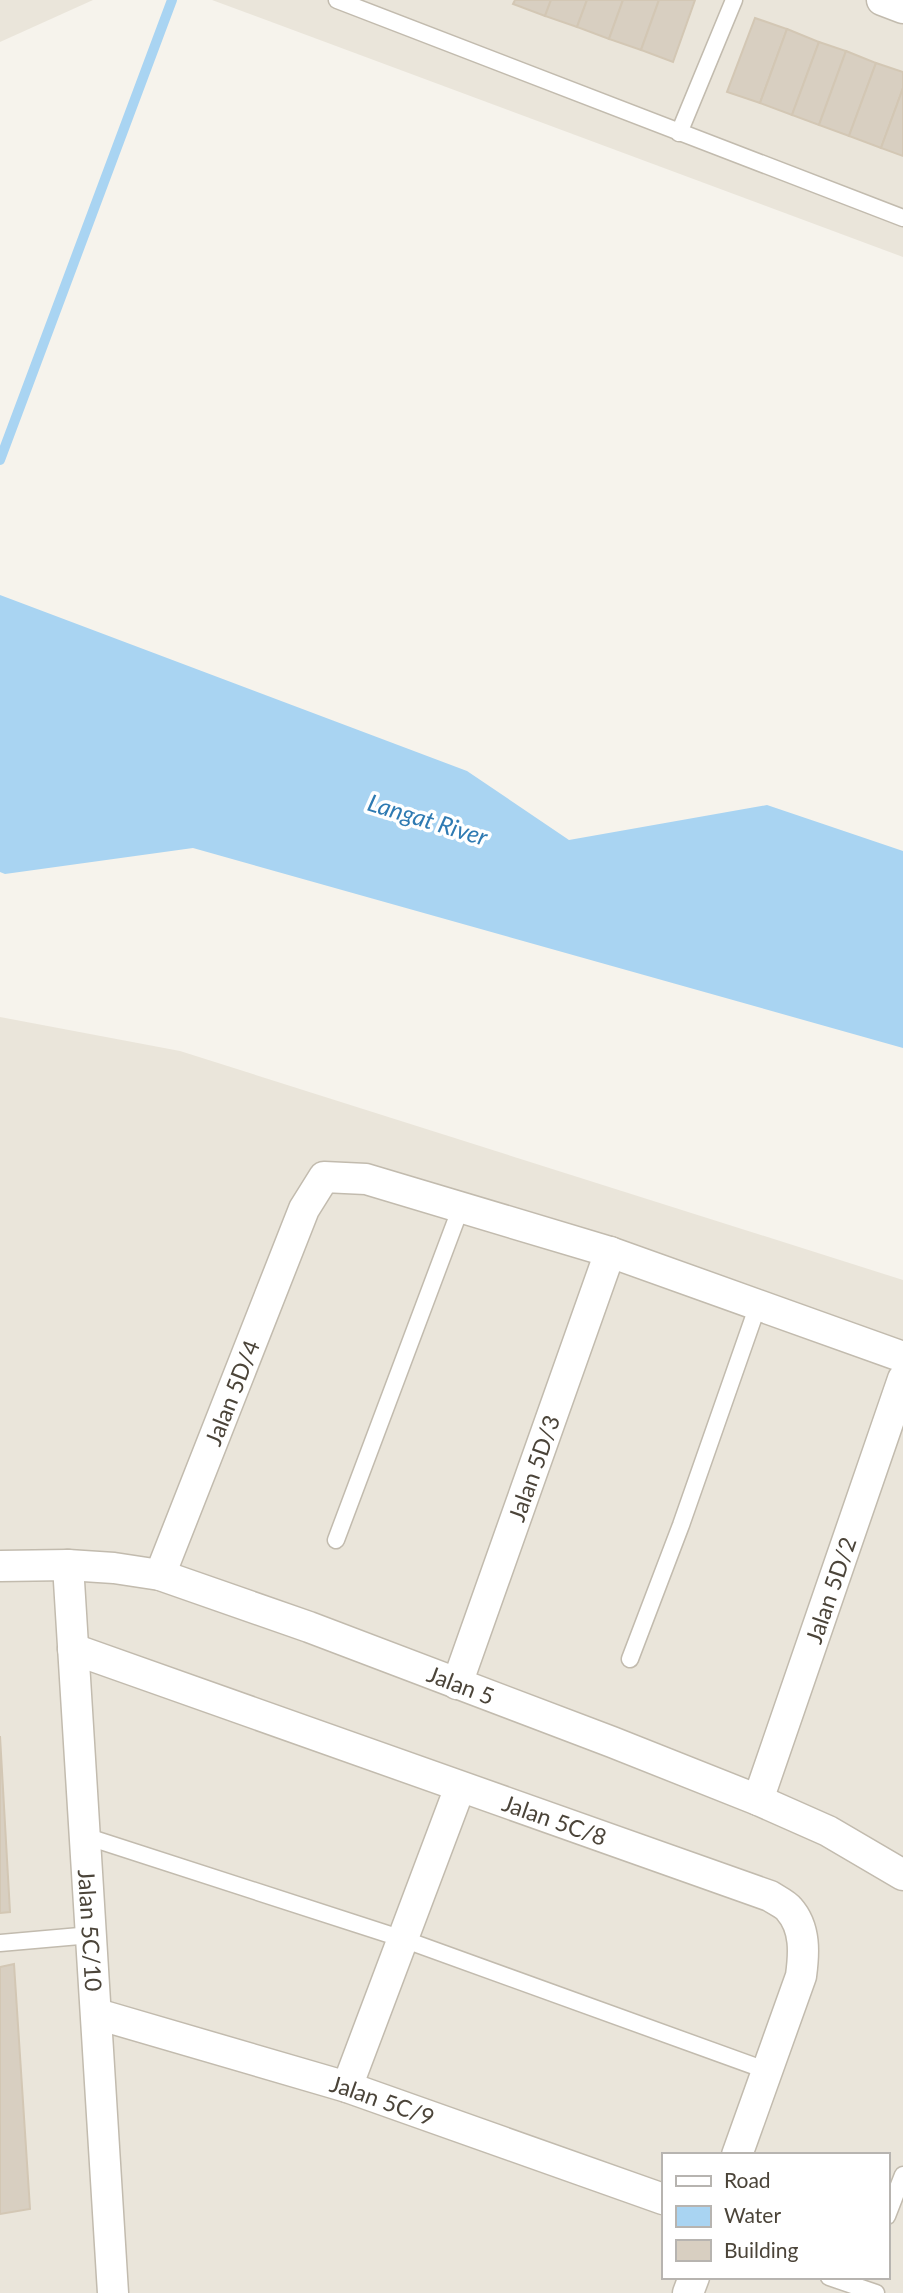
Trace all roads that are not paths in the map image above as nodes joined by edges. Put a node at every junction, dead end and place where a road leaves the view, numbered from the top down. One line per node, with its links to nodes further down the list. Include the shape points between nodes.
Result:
1 (337, 0): 5 (lane)
2 (734, 0): 5 (lane)
3 (882, 0): 4 (street)
4 (903, 8)
5 (679, 133): 6 (lane)
6 (903, 218)
7 (461, 1207): 8 (street); 12 (lane); 15 (street, Jalan 5D/4, via 366,1179 324,1177 304,1209)
8 (610, 1252): 9 (street); 18 (street, Jalan 5D/3)
9 (758, 1305): 10 (street); 17 (lane)
10 (903, 1357)
11 (903, 1379): 20 (street, Jalan 5D/2)
12 (336, 1540)
13 (68, 1565): 14 (street, Jalan 5); 15 (street, Jalan 5); 16 (street, Jalan 5C/10)
14 (0, 1566)
15 (160, 1574): 18 (street, Jalan 5)
16 (73, 1649): 19 (street, Jalan 5C/8); 21 (street, Jalan 5C/10)
17 (630, 1659)
18 (457, 1684): 20 (street, Jalan 5)
19 (460, 1787): 24 (street); 27 (street, Jalan 5C/8, via 770,1896 789,1909 805,1952)
20 (758, 1800): 22 (street, Jalan 5, via 828,1831)
21 (85, 1836): 23 (street, Jalan 5C/10); 24 (lane)
22 (903, 1875)
23 (91, 1936): 25 (lane); 26 (street, Jalan 5C/10)
24 (403, 1939): 27 (lane); 28 (street)
25 (0, 1943)
26 (97, 2014): 28 (street, Jalan 5C/9); 35 (street, Jalan 5C/10)
27 (768, 2071): 29 (street, Jalan 5C/8)
28 (346, 2087): 31 (street, Jalan 5C/9)
29 (738, 2153)
30 (903, 2175): 32 (lane)
31 (662, 2199)
32 (889, 2211)
33 (836, 2279): 34 (lane)
34 (860, 2286): 36 (lane)
35 (113, 2293)
36 (876, 2293)

